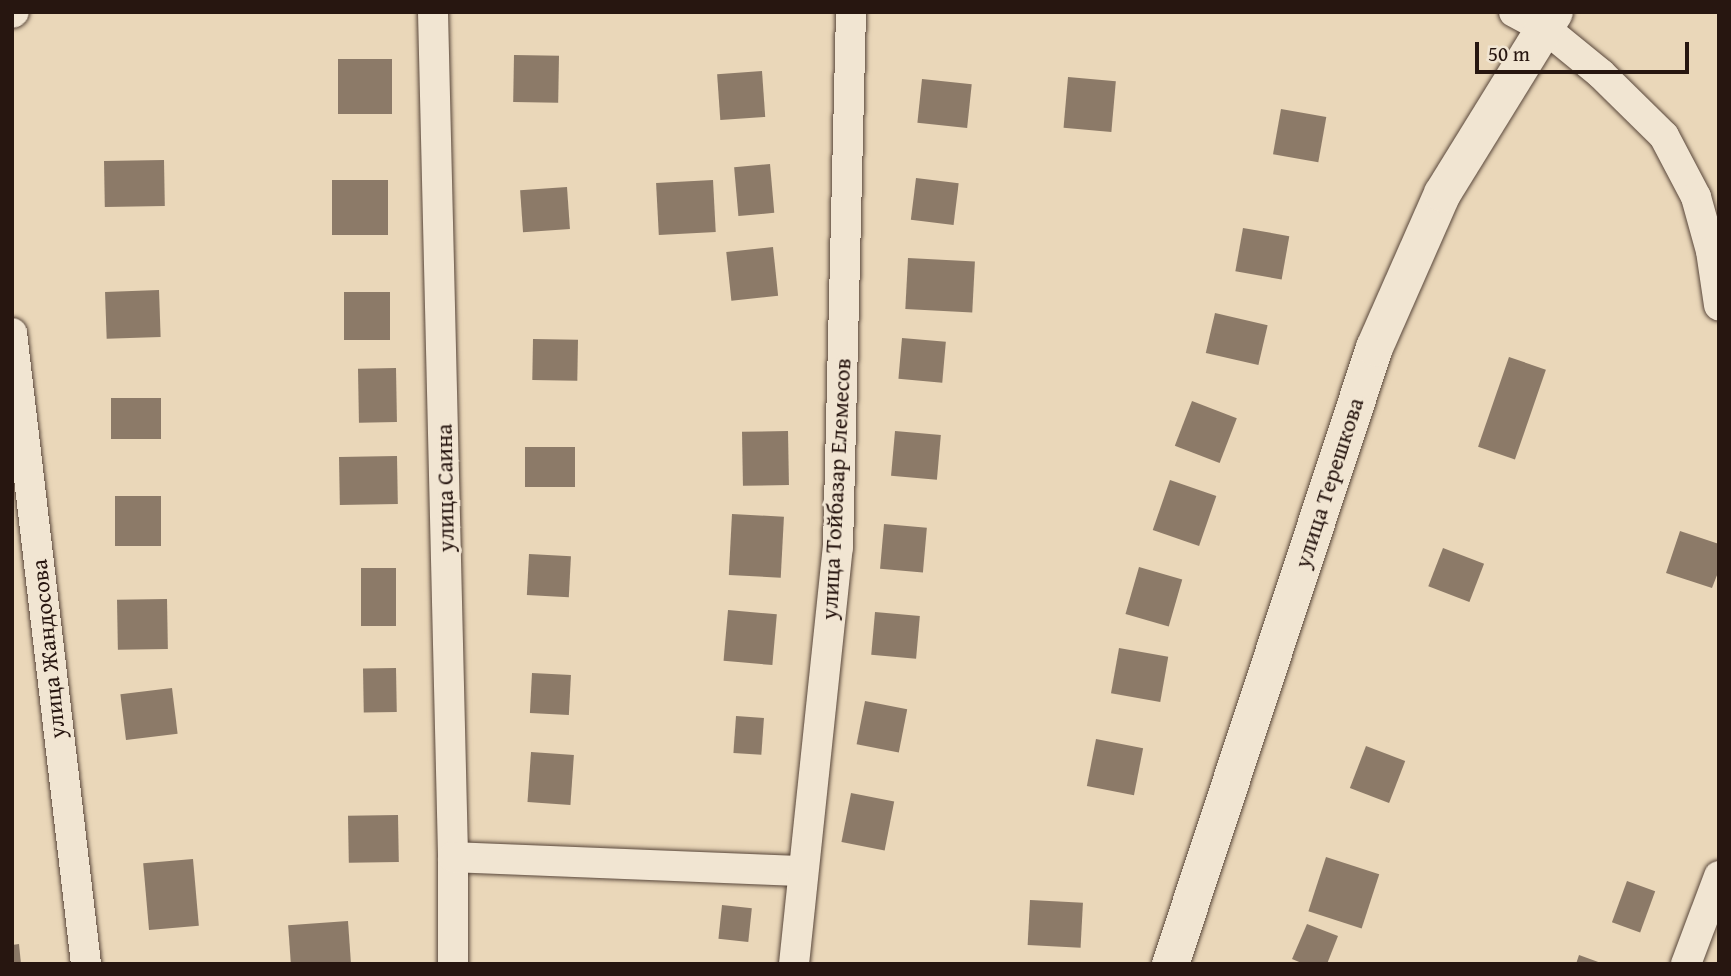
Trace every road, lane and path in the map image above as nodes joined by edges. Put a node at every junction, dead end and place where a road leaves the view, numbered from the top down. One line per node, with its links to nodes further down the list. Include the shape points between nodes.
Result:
1 (433, 12): 7 (street, улица Саина)
2 (851, 12): 8 (street, улица Тойбазар Елемесов, via 838,548)
3 (1514, 12): 4 (street)
4 (1550, 21): 5 (street, via 1664,136 1696,197); 13 (street, улица Терешкова, via 1442,193 1374,347)
5 (1719, 305)
6 (12, 333): 10 (street, улица Жандосова)
7 (453, 857): 8 (street); 11 (street, улица Саина)
8 (803, 871): 12 (street, улица Тойбазар Елемесов)
9 (1719, 876): 14 (street)
10 (86, 964)
11 (453, 964)
12 (794, 964)
13 (1170, 964)
14 (1686, 964)

